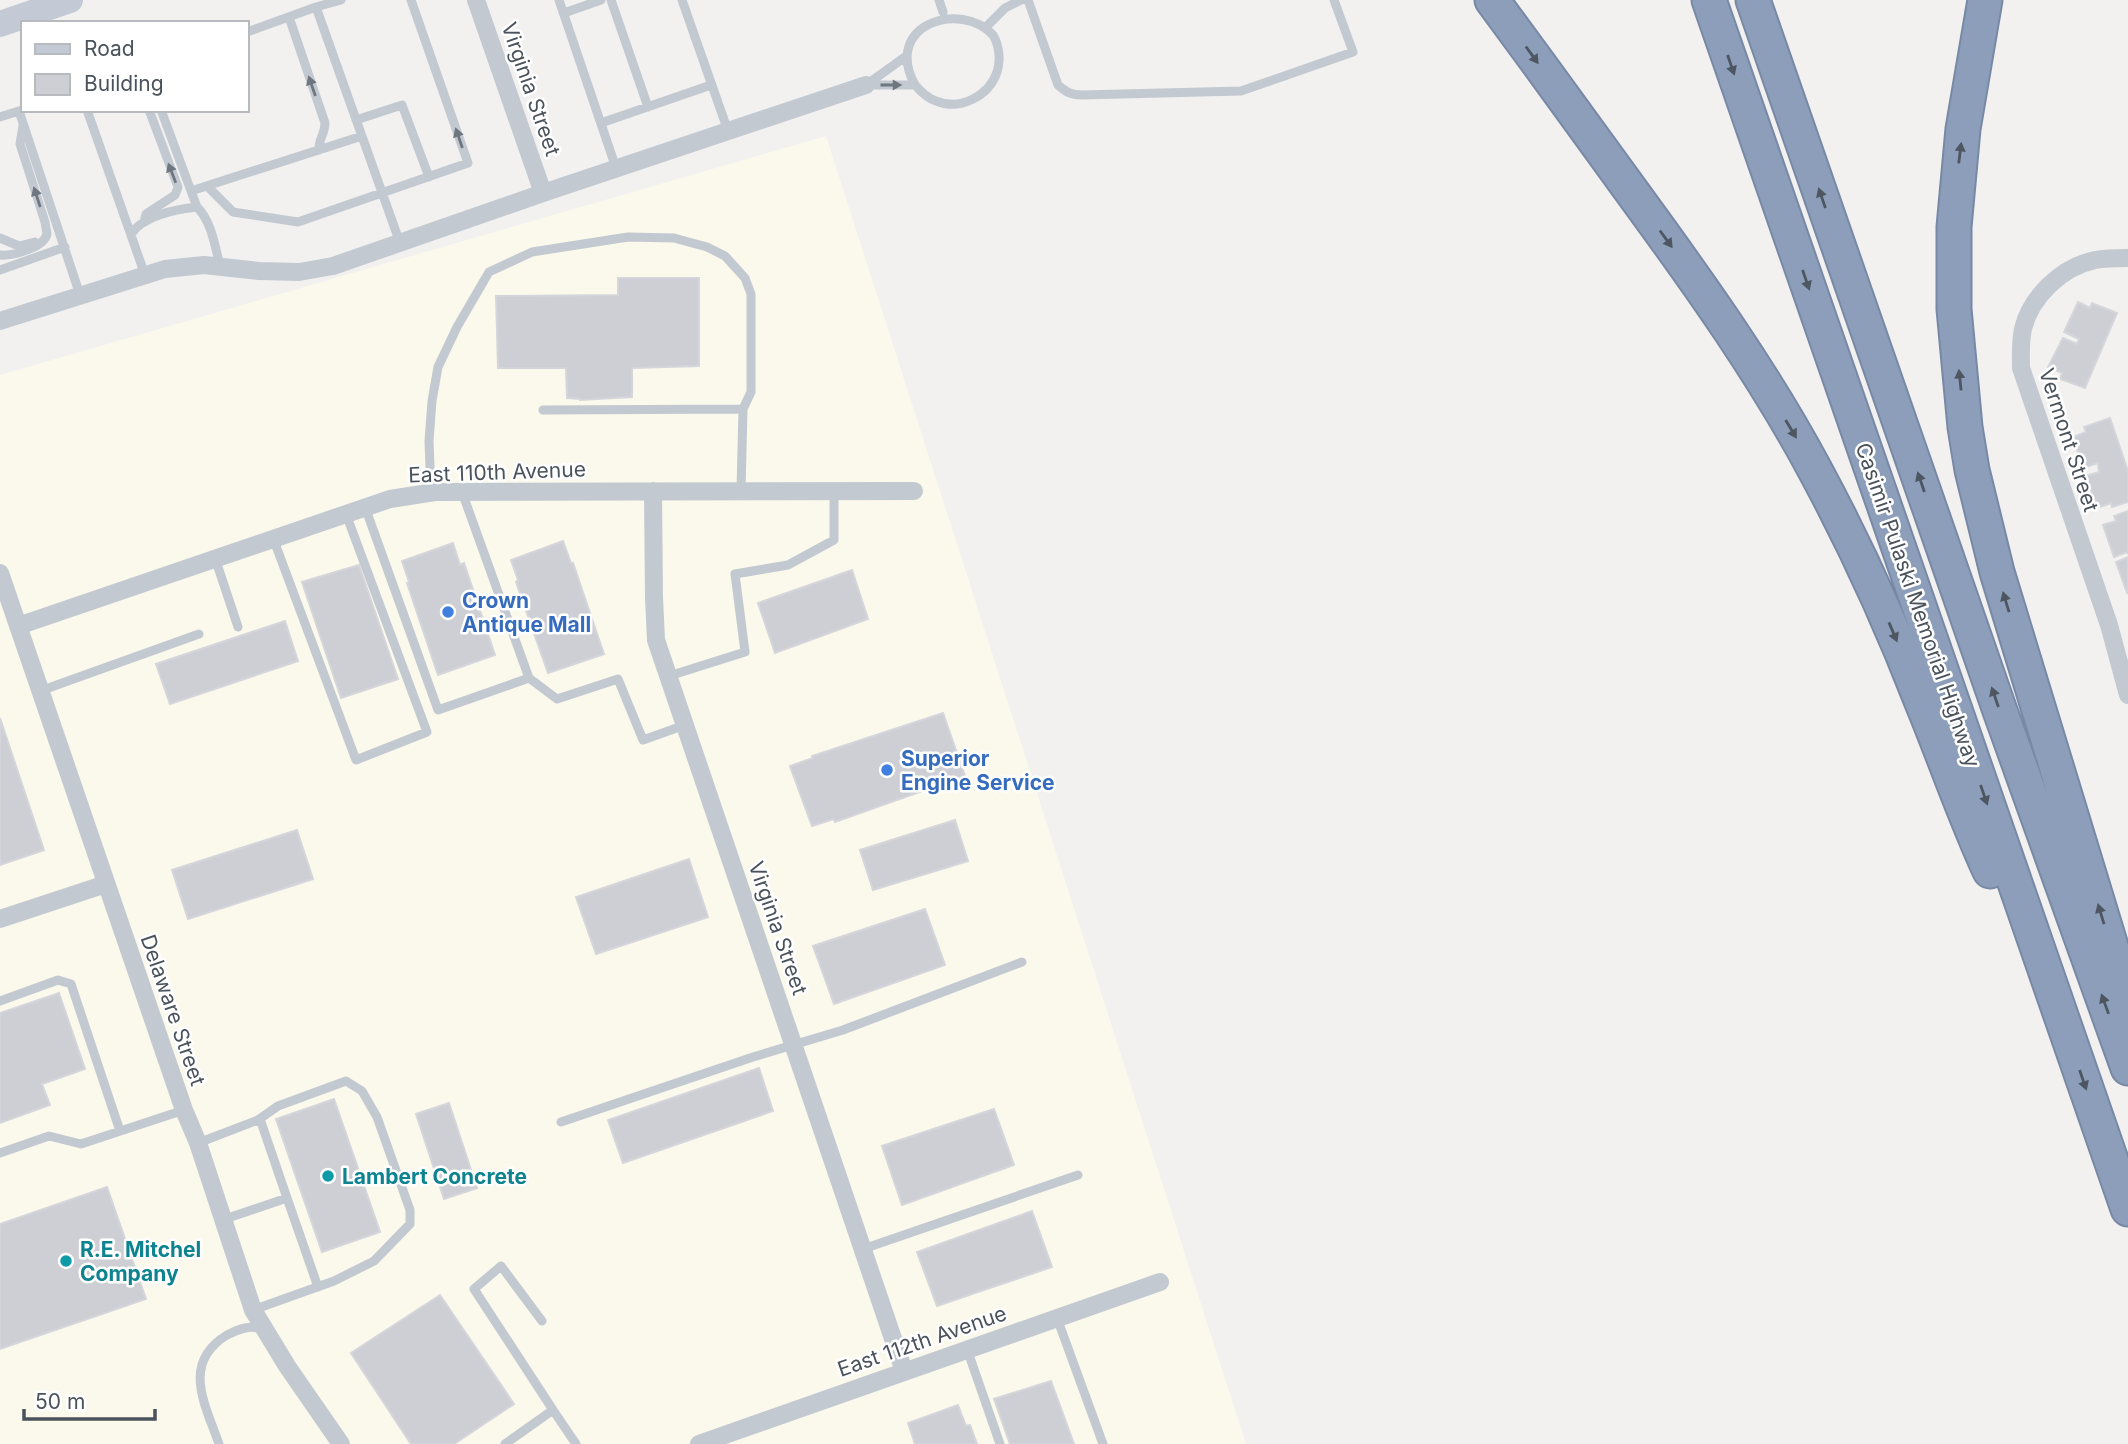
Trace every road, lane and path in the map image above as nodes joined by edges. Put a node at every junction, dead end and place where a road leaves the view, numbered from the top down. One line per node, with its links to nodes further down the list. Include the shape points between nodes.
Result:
1 (70, 0): 21 (main road)
2 (341, 0): 17 (lane)
3 (411, 0): 42 (lane, one-way to 3, via 468,163)
4 (476, 0): 45 (street, Virginia Street)
5 (559, 0): 19 (lane)
6 (601, 0): 19 (lane)
7 (611, 0): 28 (lane)
8 (682, 0): 25 (lane)
9 (939, 0): 18 (lane)
10 (1021, 0): 22 (lane, via 1004,8)
11 (1028, 0): 12 (lane, via 1058,85 1072,95 1082,95 1241,91 1353,52)
12 (1334, 0)
13 (1492, 0): 89 (highway, one-way to 89, via 1713,303 1814,468 1892,630 1963,811)
14 (1709, 0): 89 (highway, Casimir Pulaski Memorial Highway, one-way to 89)
15 (1754, 0): 91 (highway, Casimir Pulaski Memorial Highway, one-way to 15)
16 (1984, 0): 88 (highway, one-way to 16, via 1997,572 1965,427 1954,309 1954,227 1960,150)
17 (316, 7): 20 (lane); 35 (lane)
18 (943, 12): 22 (lane, via 974,16); 24 (lane, via 916,28)
19 (564, 13): 36 (lane)
20 (289, 17): 23 (lane); 40 (lane, one-way to 20, via 325,123)
21 (0, 24)
22 (987, 26): 27 (lane, via 999,54 998,70 981,95 954,105 939,103)
23 (248, 32)
24 (905, 57): 26 (lane); 27 (lane)
25 (711, 85): 28 (lane); 38 (lane)
26 (866, 85): 27 (lane, one-way to 27); 38 (street)
27 (915, 85)
28 (648, 107): 36 (lane)
29 (21, 111): 34 (lane)
30 (21, 112): 37 (lane)
31 (88, 112): 49 (lane)
32 (150, 112): 48 (lane, one-way to 32, via 146,214 175,195 178,187)
33 (162, 112): 44 (lane)
34 (0, 117)
35 (356, 120): 39 (lane); 42 (lane, via 402,105)
36 (601, 123): 41 (lane)
37 (23, 125): 51 (lane, one-way to 37, via 45,222 20,144); 53 (lane)
38 (728, 131): 41 (street)
39 (362, 136): 40 (lane); 46 (lane)
40 (319, 150): 43 (lane)
41 (616, 168): 45 (street)
42 (429, 177): 46 (lane)
43 (207, 186): 44 (lane); 46 (lane, via 233,212 298,222)
44 (191, 191): 47 (lane)
45 (543, 193): 52 (street)
46 (382, 194): 52 (lane)
47 (197, 207): 48 (lane); 56 (lane, via 210,229)
48 (144, 222): 49 (lane)
49 (131, 234): 58 (lane)
50 (0, 238): 51 (lane, via 19,246)
51 (45, 239): 54 (lane, via 27,250)
52 (400, 243): 56 (street, via 333,266 299,272)
53 (65, 247): 57 (lane); 59 (lane)
54 (0, 255)
55 (2128, 258): 82 (street, Vermont Street, via 2095,260 2059,276 2032,308 2020,346 2021,368 2109,625)
56 (220, 266): 58 (street, via 165,268)
57 (0, 270)
58 (145, 275): 59 (street)
59 (80, 295): 60 (street)
60 (0, 321)
61 (743, 409): 62 (lane); 64 (lane); 68 (lane, via 751,391 751,294 745,278 724,256 674,239 628,237 533,252 489,272 438,367 429,441)
62 (542, 410)
63 (653, 491): 64 (street, East 110th Avenue); 67 (street, East 110th Avenue); 79 (street, Virginia Street, via 656,640)
64 (741, 491): 65 (street, East 110th Avenue)
65 (834, 491): 66 (street, East 110th Avenue); 79 (lane, via 834,541 788,565 735,574 745,652)
66 (914, 491)
67 (462, 492): 68 (street, East 110th Avenue); 80 (lane)
68 (431, 493): 69 (street, East 110th Avenue)
69 (365, 507): 70 (street, East 110th Avenue); 77 (lane)
70 (346, 514): 71 (street, East 110th Avenue); 78 (lane)
71 (273, 538): 72 (street, East 110th Avenue); 78 (lane, via 356,760 427,732)
72 (215, 558): 74 (street, East 110th Avenue); 75 (lane)
73 (0, 573): 74 (street, Delaware Street)
74 (18, 626): 81 (street, Delaware Street)
75 (238, 627)
76 (199, 634): 81 (lane)
77 (412, 638): 78 (lane); 80 (lane, via 438,710)
78 (395, 644)
79 (669, 676): 83 (street, Virginia Street)
80 (529, 678): 83 (lane, via 557,699 618,678 643,740)
81 (40, 691): 84 (street, Delaware Street)
82 (2128, 695)
83 (685, 725): 90 (street, Virginia Street)
84 (106, 884): 85 (street); 92 (street, Delaware Street)
85 (0, 919)
86 (1022, 962): 90 (lane)
87 (0, 1001): 95 (lane, via 58,980 71,984)
88 (2128, 1002)
89 (2069, 1039): 100 (highway, Casimir Pulaski Memorial Highway, one-way to 100)
90 (793, 1045): 94 (lane); 102 (street, Virginia Street)
91 (2128, 1068)
92 (184, 1110): 95 (lane); 96 (street, Delaware Street)
93 (260, 1119): 96 (lane); 99 (lane); 104 (lane, via 278,1106 346,1082 362,1091 377,1117 406,1198 410,1224 374,1261)
94 (561, 1122)
95 (120, 1131): 97 (lane, via 81,1143 49,1136)
96 (198, 1143): 101 (street, Delaware Street)
97 (0, 1153)
98 (1078, 1175): 102 (lane)
99 (287, 1198): 101 (lane); 104 (lane)
100 (2128, 1209)
101 (222, 1220): 105 (street, Delaware Street)
102 (863, 1249): 110 (street, Virginia Street)
103 (1160, 1282): 106 (street, East 112th Avenue)
104 (318, 1287): 105 (lane)
105 (253, 1310): 108 (street, Delaware Street)
106 (1057, 1318): 109 (street, East 112th Avenue); 118 (lane)
107 (542, 1321): 111 (lane, via 501,1266 474,1289)
108 (265, 1331): 112 (lane, via 256,1326 229,1334 215,1343 200,1367 200,1383); 113 (street, Delaware Street)
109 (967, 1349): 110 (street, East 112th Avenue); 117 (lane)
110 (904, 1371): 116 (street, East 112th Avenue)
111 (553, 1410): 114 (lane); 115 (lane)
112 (219, 1444)
113 (341, 1444)
114 (505, 1444)
115 (576, 1444)
116 (699, 1444)
117 (1000, 1444)
118 (1103, 1444)

